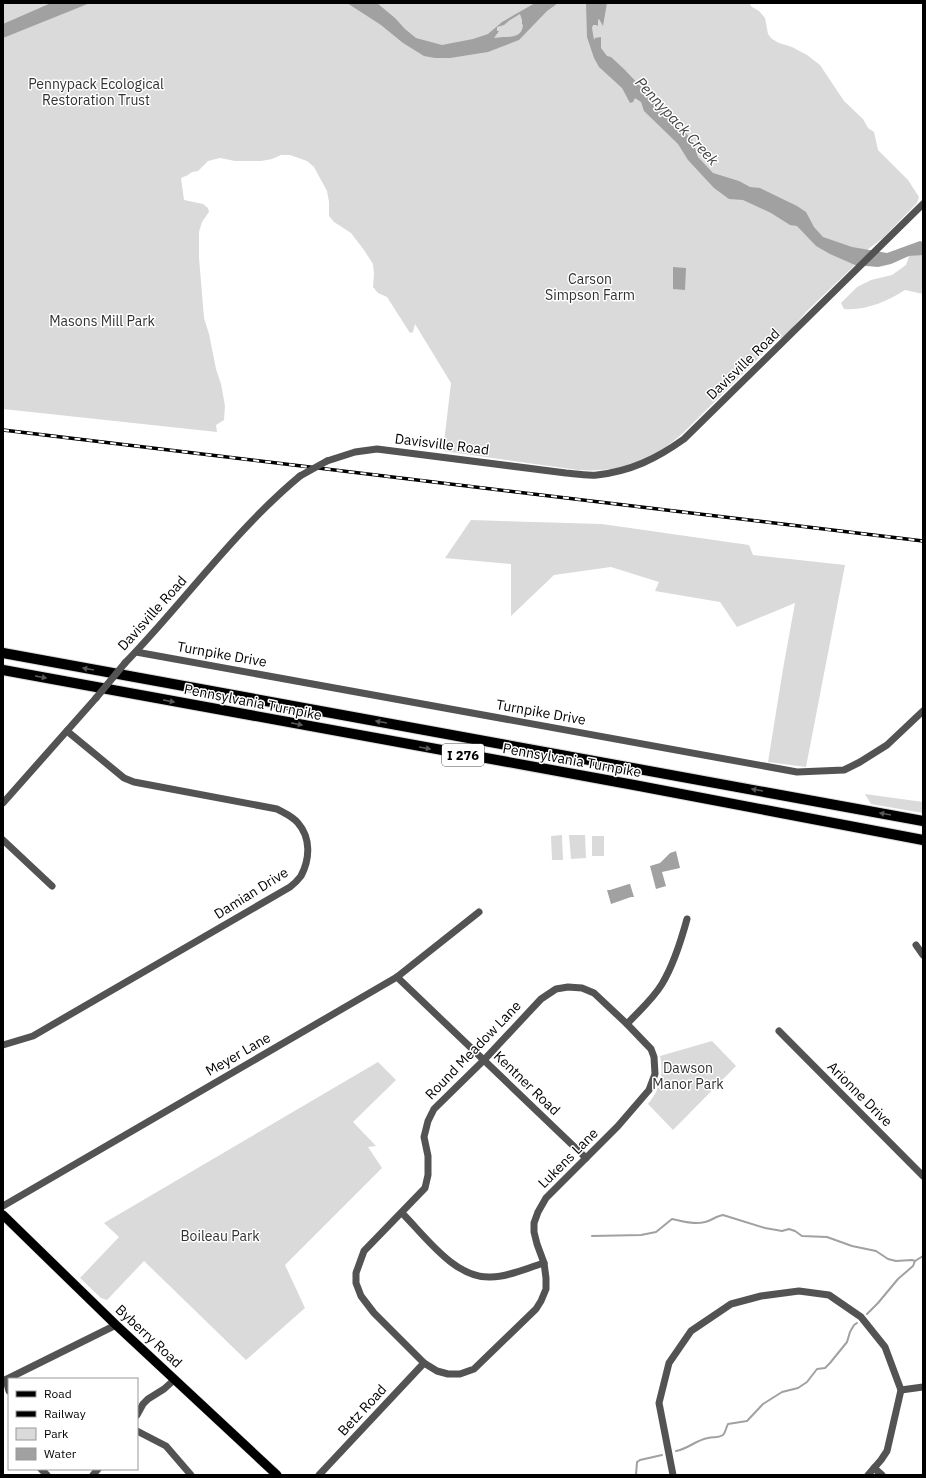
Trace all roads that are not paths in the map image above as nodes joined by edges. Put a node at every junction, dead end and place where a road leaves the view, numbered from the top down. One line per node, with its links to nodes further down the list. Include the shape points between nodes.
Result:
1 (923, 204): 2 (street, Davisville Road, bridge, via 684,439 664,453 646,463 596,475 377,449 355,452 327,461 300,476 281,492)
2 (136, 652): 5 (street, Turnpike Drive, via 797,772 844,770 887,745); 6 (street, Davisville Road, bridge)
3 (3, 653): 8 (highway, Pennsylvania Turnpike / I 276, one-way to 3)
4 (3, 670): 10 (highway, Pennsylvania Turnpike / I 276, one-way to 10)
5 (923, 711)
6 (67, 731): 7 (street, Davisville Road); 19 (street, Damian Drive, via 124,778 134,782 277,809 298,823 307,837 309,851 300,877 290,887 33,1036)
7 (3, 803)
8 (923, 821)
9 (3, 840): 11 (street)
10 (923, 840)
11 (52, 886)
12 (479, 912): 16 (street, Meyer Lane)
13 (687, 919): 17 (street, via 671,968 662,984)
14 (916, 945): 15 (street)
15 (923, 955)
16 (398, 977): 20 (street, Kentner Road); 23 (street, Meyer Lane)
17 (627, 1024): 20 (street, Round Meadow Lane, via 594,993 582,988 556,989 541,998); 21 (street, Lukens Lane, via 651,1049 655,1074 649,1090)
18 (779, 1031): 22 (street, Arionne Drive)
19 (3, 1045)
20 (484, 1060): 21 (street, Kentner Road); 24 (street, Round Meadow Lane, via 434,1108 424,1137 428,1175 424,1188)
21 (586, 1158): 26 (street, Lukens Lane, via 546,1198 538,1212 534,1232)
22 (923, 1176)
23 (3, 1206)
24 (402, 1213): 26 (street, via 449,1261 471,1274 483,1277 497,1276); 28 (street, Round Meadow Lane, via 364,1251 356,1274 356,1283 361,1296 374,1312)
25 (3, 1215): 27 (main road, Byberry Road)
26 (544, 1263): 28 (street, Lukens Lane, via 546,1289 536,1309 474,1369 460,1374 448,1374)
27 (116, 1325): 29 (street); 30 (main road, Byberry Road)
28 (424, 1363): 38 (street, Betz Road)
29 (9, 1378)
30 (174, 1380): 33 (street, via 148,1399); 37 (main road, Byberry Road)
31 (923, 1387): 32 (street)
32 (901, 1390): 35 (street, via 887,1451); 39 (street, via 885,1347 861,1317 829,1295 799,1290 731,1304 692,1331 669,1363 659,1403)
33 (138, 1413)
34 (138, 1432): 36 (street, via 166,1446)
35 (874, 1468): 40 (street); 41 (street)
36 (191, 1475)
37 (277, 1475)
38 (319, 1475)
39 (672, 1475)
40 (868, 1475)
41 (882, 1475)

